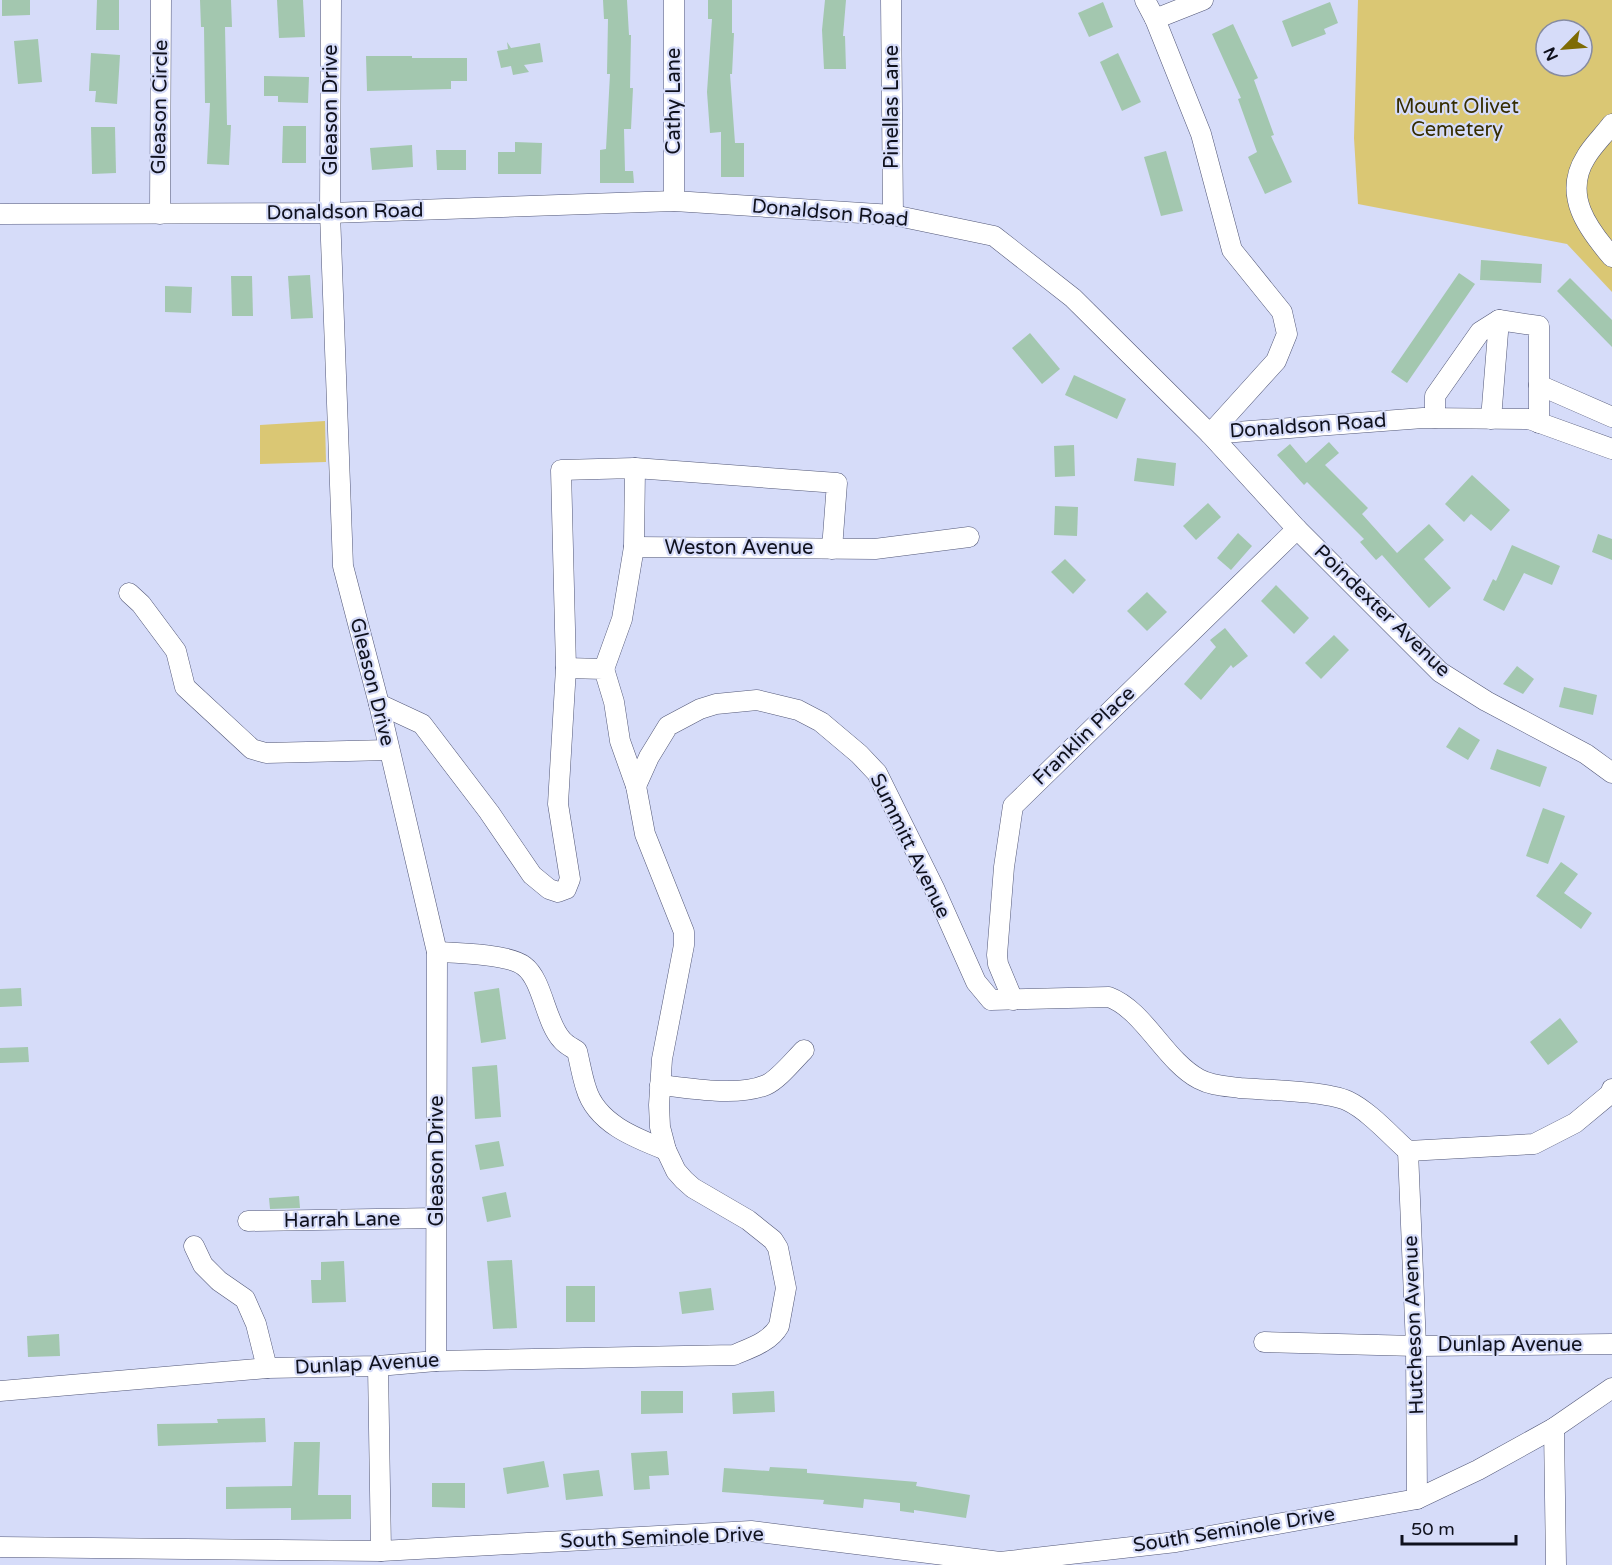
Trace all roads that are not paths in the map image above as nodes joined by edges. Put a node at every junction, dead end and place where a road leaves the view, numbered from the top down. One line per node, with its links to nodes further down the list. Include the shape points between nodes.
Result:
1 (161, 0): 12 (street, Gleason Circle)
2 (331, 0): 10 (street, Gleason Drive)
3 (674, 0): 9 (street, Cathy Lane)
4 (891, 0): 13 (street, Pinellas Lane)
5 (1145, 0): 7 (street)
6 (1203, 0): 7 (street)
7 (1155, 20): 21 (street, via 1201,134 1232,250 1282,312 1287,334 1276,361)
8 (1612, 124): 14 (street, via 1585,159 1576,183 1582,217)
9 (674, 201): 10 (street, Donaldson Road); 13 (street, Donaldson Road)
10 (330, 213): 12 (street, Donaldson Road); 31 (street, Gleason Drive, via 343,566)
11 (0, 214): 12 (street, Donaldson Road)
12 (160, 214)
13 (893, 215): 21 (street, Donaldson Road, via 994,236 1072,298)
14 (1612, 258)
15 (1499, 320): 16 (street, via 1539,326); 18 (street, via 1480,332 1435,396); 19 (street)
16 (1539, 385): 17 (street); 20 (street)
17 (1612, 417)
18 (1435, 418): 19 (street, Donaldson Road); 21 (street, Donaldson Road)
19 (1491, 419): 20 (street, Donaldson Road, via 1528,419)
20 (1539, 423): 22 (street, Donaldson Road)
21 (1210, 434): 24 (street, Poindexter Avenue)
22 (1612, 448)
23 (635, 468): 26 (street); 27 (street, via 837,483); 29 (street, via 561,470)
24 (1297, 529): 33 (street, Poindexter Avenue, via 1440,672 1586,754); 36 (street, Franklin Place, via 1013,806 997,956)
25 (969, 537): 27 (street, Weston Avenue, via 875,549)
26 (634, 548): 27 (street, Weston Avenue); 30 (street, via 622,619)
27 (832, 549)
28 (129, 593): 32 (street, via 176,651 185,687 258,753)
29 (566, 668): 30 (street); 31 (street, via 558,804 570,879 566,888 558,892 532,875 422,724)
30 (604, 669): 34 (street, via 620,741)
31 (379, 704): 32 (street, Gleason Drive)
32 (389, 750): 35 (street, Gleason Drive)
33 (1612, 773)
34 (636, 786): 36 (street, Summitt Avenue, via 668,726 700,709 757,700 798,710 821,722 877,773 976,982 991,1000); 38 (street, via 645,834 684,932)
35 (437, 952): 40 (street, via 523,964 562,1041 577,1051 586,1090 596,1108 615,1126); 42 (street, Gleason Drive)
36 (1013, 1000): 41 (street, Summitt Avenue, via 1109,997 1134,1015 1198,1079 1218,1086 1343,1099 1358,1107)
37 (804, 1050): 38 (street, via 768,1084 726,1090)
38 (660, 1085): 40 (street, via 660,1127)
39 (1612, 1089): 41 (street, via 1575,1123 1534,1144)
40 (666, 1150): 48 (street, Dunlap Avenue, via 676,1171 693,1188 773,1239 786,1288 779,1326 772,1336 734,1355)
41 (1408, 1151): 47 (street, Hutcheson Avenue)
42 (436, 1218): 43 (street, Harrah Lane); 48 (street, Gleason Drive)
43 (248, 1221)
44 (194, 1246): 50 (street, via 203,1265 244,1299 256,1324)
45 (1264, 1342): 47 (street, Dunlap Avenue)
46 (1612, 1344): 47 (street, Dunlap Avenue)
47 (1416, 1346): 54 (street, Hutcheson Avenue)
48 (436, 1361): 49 (street, Dunlap Avenue)
49 (378, 1366): 50 (street, Dunlap Avenue); 56 (street)
50 (267, 1368): 52 (street, Dunlap Avenue)
51 (1612, 1388): 53 (street, South Seminole Drive)
52 (0, 1391)
53 (1554, 1428): 54 (street, South Seminole Drive); 59 (street)
54 (1417, 1499): 56 (street, South Seminole Drive, via 1176,1542 1000,1562 750,1531)
55 (0, 1547): 57 (street, South Seminole Drive)
56 (381, 1551): 58 (street, South Seminole Drive)
57 (92, 1557): 58 (street, South Seminole Drive)
58 (355, 1557)
59 (1556, 1565)

